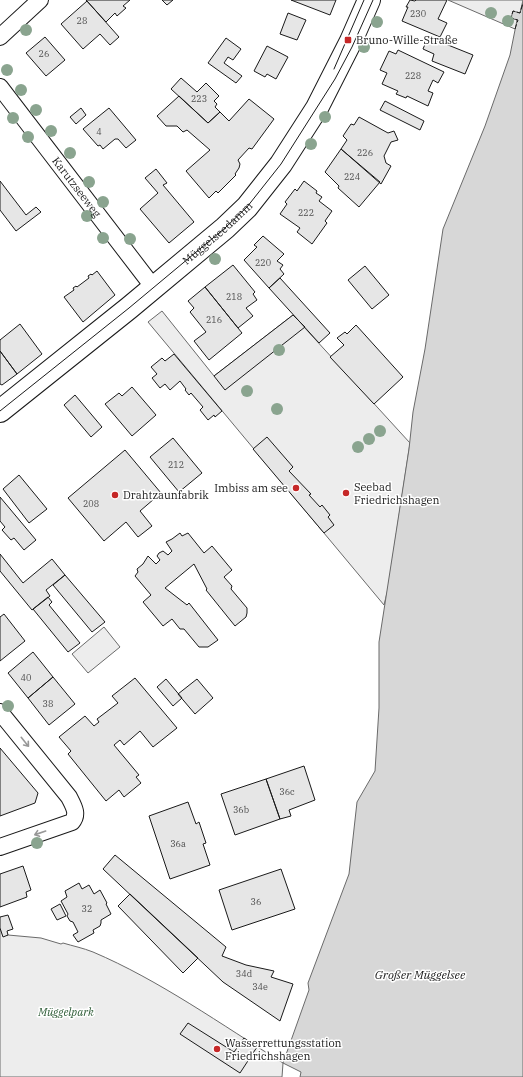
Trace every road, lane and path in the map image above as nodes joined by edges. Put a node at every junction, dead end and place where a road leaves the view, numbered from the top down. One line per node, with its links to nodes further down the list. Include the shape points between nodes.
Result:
1 (40, 0): 3 (street)
2 (369, 0): 5 (main road, Müggelseedamm, via 317,108 281,164 247,207)
3 (0, 36)
4 (0, 86): 5 (street, Karutzseeweg)
5 (154, 288): 6 (main road, Müggelseedamm)
6 (0, 411)
7 (0, 712): 8 (street, one-way to 8, via 69,797 76,814 72,822)
8 (0, 847)

